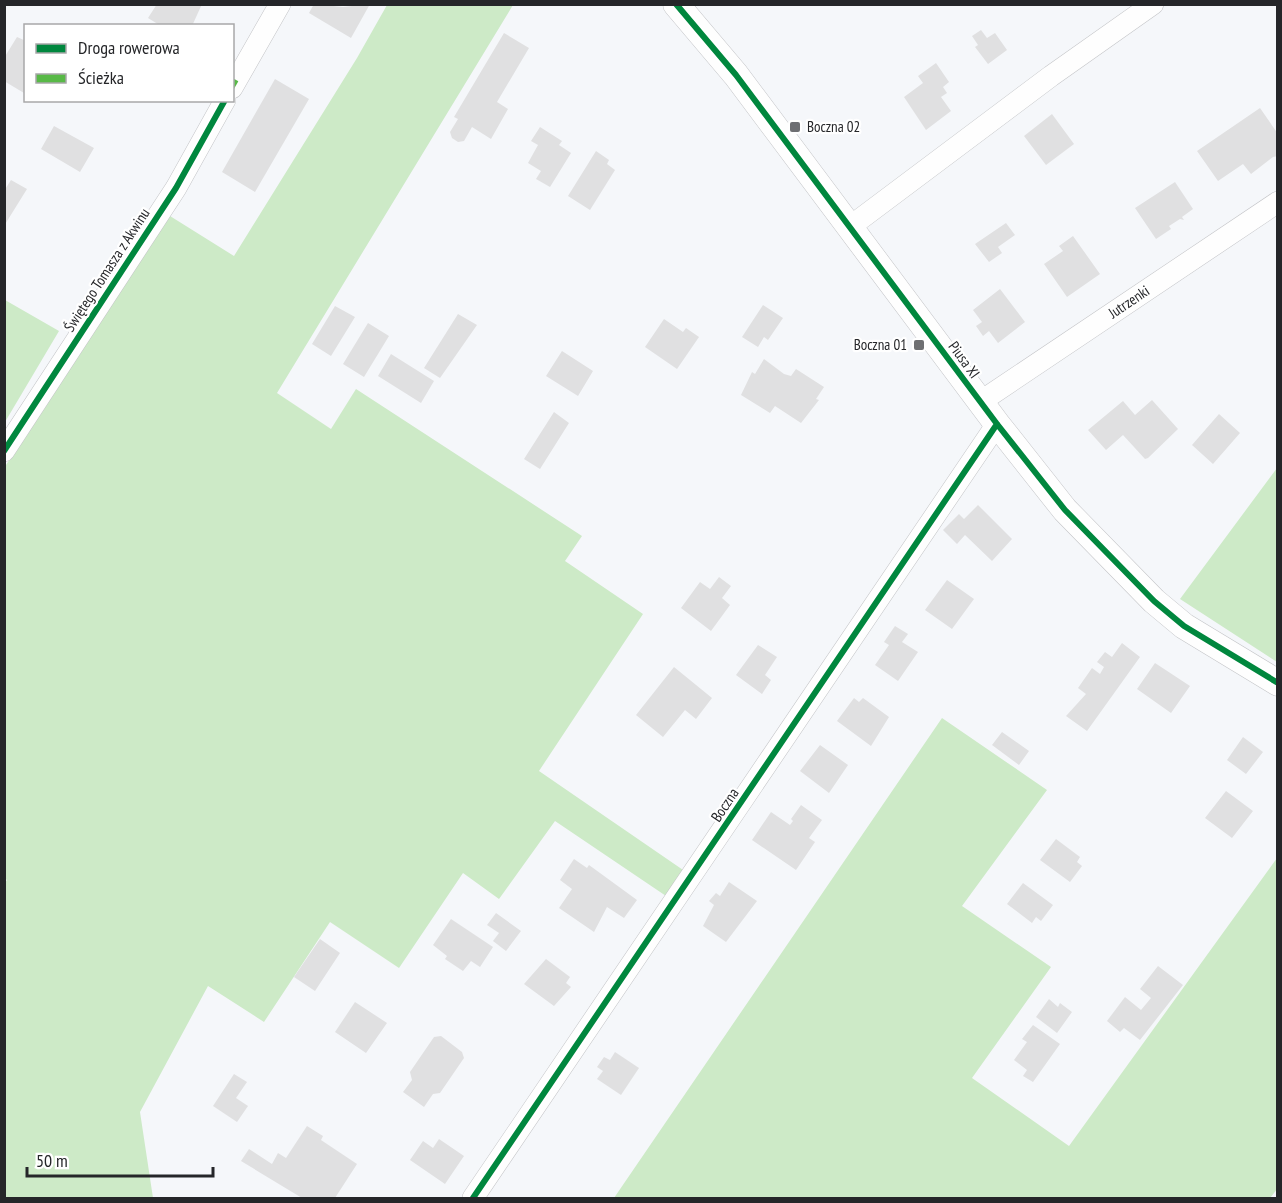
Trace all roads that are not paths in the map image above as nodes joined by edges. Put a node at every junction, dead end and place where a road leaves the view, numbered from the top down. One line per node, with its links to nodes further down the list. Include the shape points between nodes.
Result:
1 (280, 4): 4 (street)
2 (676, 4): 7 (street, Piusa XI, via 736,75)
3 (1153, 4): 7 (street)
4 (234, 84)
5 (224, 102): 10 (street, Świętego Tomasza z Akwinu, via 176,188)
6 (1278, 202): 8 (street, Jutrzenki)
7 (851, 226): 8 (street, Piusa XI)
8 (980, 402): 9 (street, Piusa XI)
9 (997, 424): 11 (street, Piusa XI, via 1065,510 1154,601 1184,626); 12 (street, Boczna)
10 (4, 451)
11 (1278, 683)
12 (473, 1198)

